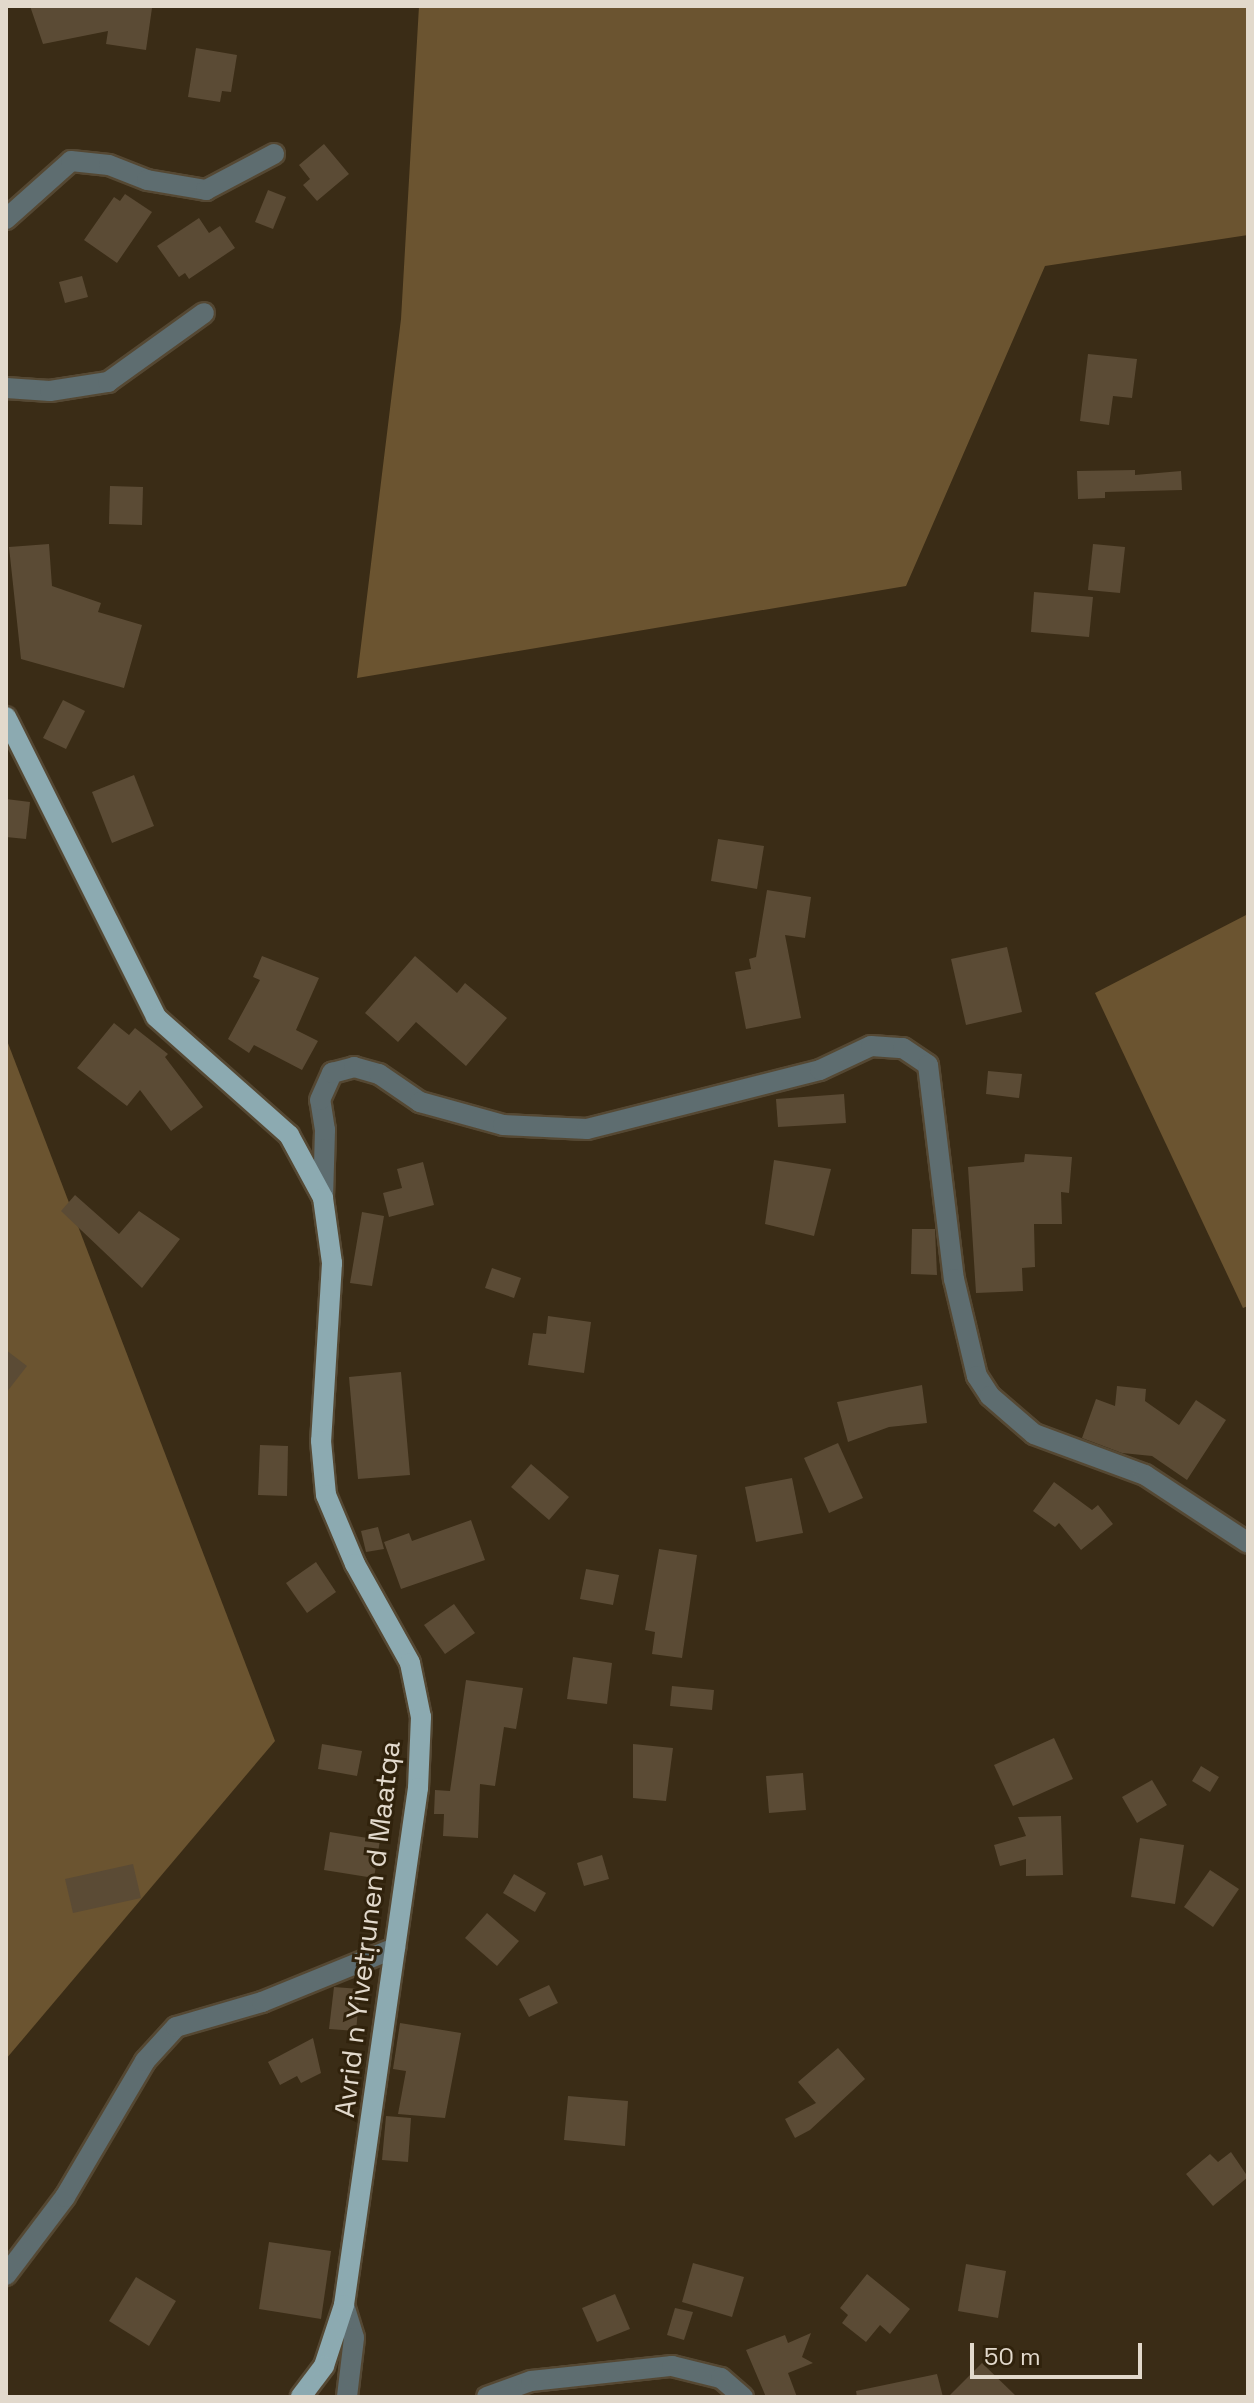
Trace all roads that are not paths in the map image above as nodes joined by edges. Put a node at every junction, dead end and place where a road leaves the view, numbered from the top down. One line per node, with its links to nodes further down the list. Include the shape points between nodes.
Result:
1 (274, 154): 2 (street, via 206,190 147,180 109,165 71,161)
2 (6, 219)
3 (204, 313): 4 (street, via 108,382 50,391)
4 (6, 388)
5 (6, 717): 6 (main road, Avrid n Yivetṛunen d Maatqa, via 156,1017 289,1135)
6 (323, 1198): 7 (street, via 325,1130 320,1100 332,1073 354,1067 379,1074 420,1102 503,1125 587,1129 820,1070 871,1046 903,1048 928,1065 954,1279 977,1376 990,1396 1034,1434 1145,1475); 8 (main road, Avrid n Yivetṛunen d Maatqa, via 332,1263 321,1441 326,1495 355,1564 410,1663 421,1717 418,1788)
7 (1248, 1543)
8 (395, 1948): 9 (street, via 262,2002 176,2027 145,2061 65,2197); 10 (main road, Avrid n Yivetṛunen d Maatqa)
9 (6, 2275)
10 (344, 2305): 11 (main road, Avrid n Yivetṛunen d Maatqa, via 324,2366); 12 (street, via 354,2338)
11 (301, 2397)
12 (347, 2397)
13 (487, 2397): 14 (street, via 531,2381 672,2366 721,2378)
14 (743, 2397)

